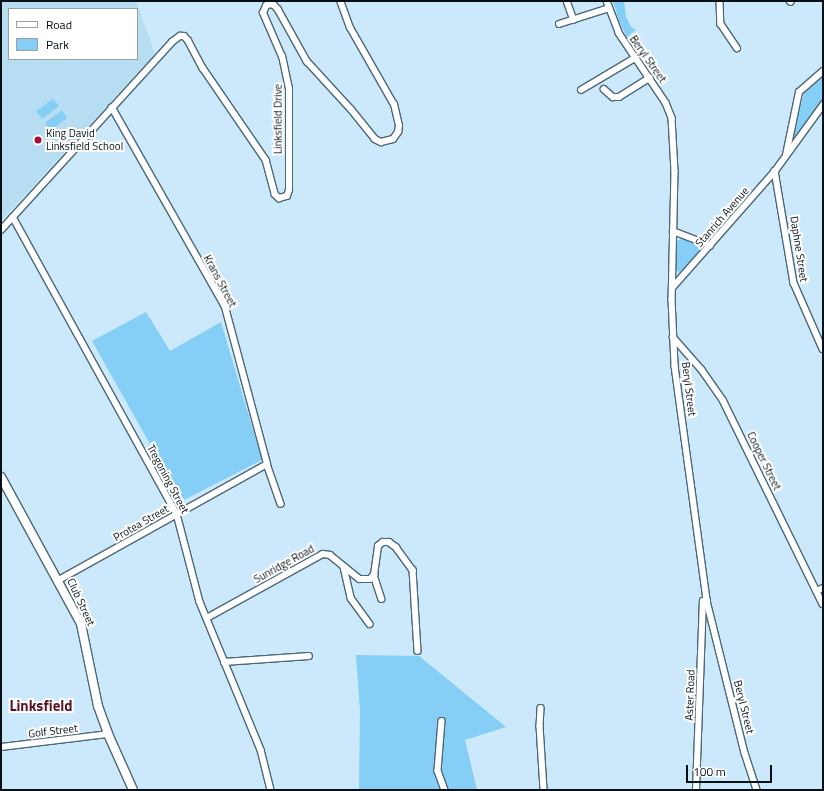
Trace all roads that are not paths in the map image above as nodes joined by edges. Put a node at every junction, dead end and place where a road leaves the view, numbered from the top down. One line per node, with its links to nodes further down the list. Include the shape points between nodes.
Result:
1 (340, 1): 15 (street, Linksfield Drive, via 350,28 394,105 398,132 390,141 381,142 375,139 356,114 306,61 276,6 267,5 264,16 282,57 289,89 287,196 282,198 275,194 266,160 184,36 174,39)
2 (567, 1): 6 (street)
3 (607, 1): 5 (street, Beryl Street)
4 (720, 1): 8 (street, via 721,24)
5 (609, 8): 6 (street); 9 (street, Beryl Street, via 619,33)
6 (574, 20): 7 (street)
7 (559, 24)
8 (737, 48)
9 (635, 58): 11 (street, Beryl Street); 13 (street)
10 (823, 71): 16 (street, Stanrich Avenue, via 799,92)
11 (649, 78): 12 (street, via 619,97 613,97); 20 (street, Beryl Street, via 666,104 673,126)
12 (604, 89)
13 (581, 90)
14 (823, 105): 16 (street, Stanrich Avenue)
15 (112, 108): 18 (street); 25 (street, Krans Street, via 225,307)
16 (785, 157): 17 (street, Stanrich Avenue)
17 (775, 171): 21 (street, Stanrich Avenue); 24 (street, Daphne Street, via 794,283)
18 (13, 218): 19 (street); 28 (street, Tregoning Street)
19 (1, 230)
20 (673, 231): 21 (street); 22 (street, Beryl Street)
21 (710, 245): 22 (street, Stanrich Avenue)
22 (672, 288): 23 (street, Beryl Street)
23 (673, 337): 33 (street, Cooper Street, via 719,393); 35 (street, Beryl Street)
24 (823, 350)
25 (267, 464): 27 (street, Krans Street); 28 (street, Protea Street)
26 (1, 476): 31 (main road, Club Street)
27 (281, 504)
28 (177, 514): 31 (street, Protea Street); 37 (street, Tregoning Street)
29 (344, 566): 30 (street, Sunridge Road, via 360,580 370,579); 37 (street, Sunridge Road, via 330,555 319,556); 38 (street, via 351,598)
30 (374, 575): 34 (street); 39 (street, via 378,546 383,542 392,543 404,556 414,574)
31 (59, 580): 44 (main road, Club Street, via 82,629 98,706)
32 (823, 588): 33 (street)
33 (816, 591): 36 (street, Cooper Street)
34 (382, 599)
35 (705, 601): 50 (street, Aster Road); 51 (street, Beryl Street)
36 (823, 604)
37 (206, 618): 41 (street, Tregoning Street)
38 (370, 624)
39 (418, 651)
40 (309, 656): 41 (street)
41 (224, 662): 47 (street, Tregoning Street, via 261,750)
42 (541, 708): 49 (street)
43 (442, 721): 48 (street, via 438,771)
44 (108, 734): 45 (street, Golf Street); 46 (main road, Club Street)
45 (1, 747)
46 (133, 790)
47 (271, 790)
48 (445, 790)
49 (544, 790)
50 (696, 790)
51 (757, 790)

